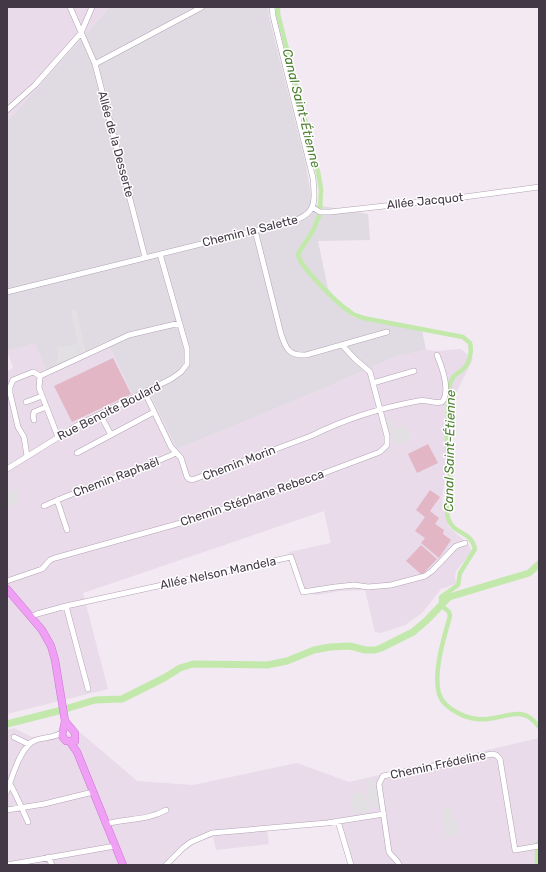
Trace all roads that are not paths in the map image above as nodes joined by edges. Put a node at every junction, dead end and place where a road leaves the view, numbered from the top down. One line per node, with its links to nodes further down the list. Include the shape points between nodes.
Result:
1 (70, 7): 5 (street, Allée de la Desserte)
2 (92, 7): 5 (street)
3 (202, 7): 6 (street)
4 (272, 7): 9 (street, Chemin la Salette, via 313,178)
5 (81, 33): 6 (street, Allée de la Desserte); 7 (street, via 35,85)
6 (95, 64): 12 (street, Allée de la Desserte)
7 (7, 110)
8 (539, 187): 9 (street, Allée Jacquot, via 330,212 320,212)
9 (312, 207): 10 (street, Chemin la Salette, via 299,219)
10 (255, 230): 11 (street, Chemin la Salette); 16 (street, via 285,346 291,352 306,355)
11 (160, 254): 12 (street, Chemin la Salette); 14 (street)
12 (145, 257): 13 (street, Chemin la Salette)
13 (7, 292)
14 (180, 323): 19 (street, via 129,335); 21 (street, Rue Benoite Boulard, via 187,364 181,372)
15 (387, 332): 16 (street)
16 (342, 345): 20 (street, Chemin Stéphane Rebecca, via 369,370)
17 (436, 355): 25 (street, via 445,378 444,401 440,403 420,400)
18 (414, 371): 20 (street)
19 (40, 376): 22 (street, via 39,388); 33 (street, via 33,372 13,380 10,387)
20 (373, 383): 25 (street, Chemin Stéphane Rebecca)
21 (145, 393): 26 (street, Chemin Morin); 27 (street, Rue Benoite Boulard)
22 (42, 396): 23 (street); 24 (street)
23 (26, 402)
24 (46, 406): 28 (street, via 34,412); 30 (street)
25 (380, 410): 32 (street, Chemin Morin, via 346,420 311,436 192,480 187,477 181,458); 39 (street, Chemin Stéphane Rebecca, via 388,441 380,452 195,519 55,558 42,568)
26 (154, 412): 29 (street); 32 (street, Chemin Morin)
27 (100, 414): 29 (street); 30 (street, Rue Benoite Boulard)
28 (34, 420)
29 (111, 435): 31 (street)
30 (58, 437): 33 (street, Rue Benoite Boulard)
31 (77, 452)
32 (176, 453): 35 (street, Chemin Raphaël, via 146,467)
33 (27, 456): 34 (street, Rue Benoite Boulard)
34 (7, 469)
35 (57, 500): 36 (street, Chemin Raphaël); 37 (street)
36 (44, 506)
37 (67, 530)
38 (465, 543): 41 (street, Allée Nelson Mandela, via 456,546 425,576 391,585 354,585 303,592 291,558)
39 (7, 581)
40 (7, 589): 42 (main road)
41 (66, 606): 42 (street, Allée Nelson Mandela); 43 (street)
42 (31, 617): 44 (main road, via 52,646)
43 (88, 689)
44 (68, 735): 46 (street, via 34,740); 49 (main road)
45 (14, 737): 46 (street)
46 (28, 744): 47 (street)
47 (10, 784): 48 (street); 50 (street)
48 (7, 791)
49 (93, 792): 50 (street); 56 (main road)
50 (21, 808): 51 (street); 54 (street)
51 (7, 810)
52 (166, 810): 56 (street, via 148,818 123,819)
53 (384, 814): 55 (street); 58 (street, Chemin Frédeline, via 379,784 384,776 492,754 500,760 515,850); 65 (street, via 389,852)
54 (28, 822)
55 (338, 822): 63 (street, via 212,834 191,842); 64 (street)
56 (106, 824): 57 (main road)
57 (115, 846): 59 (street); 62 (main road)
58 (539, 846)
59 (48, 857): 60 (street); 61 (street)
60 (7, 865)
61 (52, 865)
62 (123, 865)
63 (166, 865)
64 (351, 865)
65 (399, 865)

